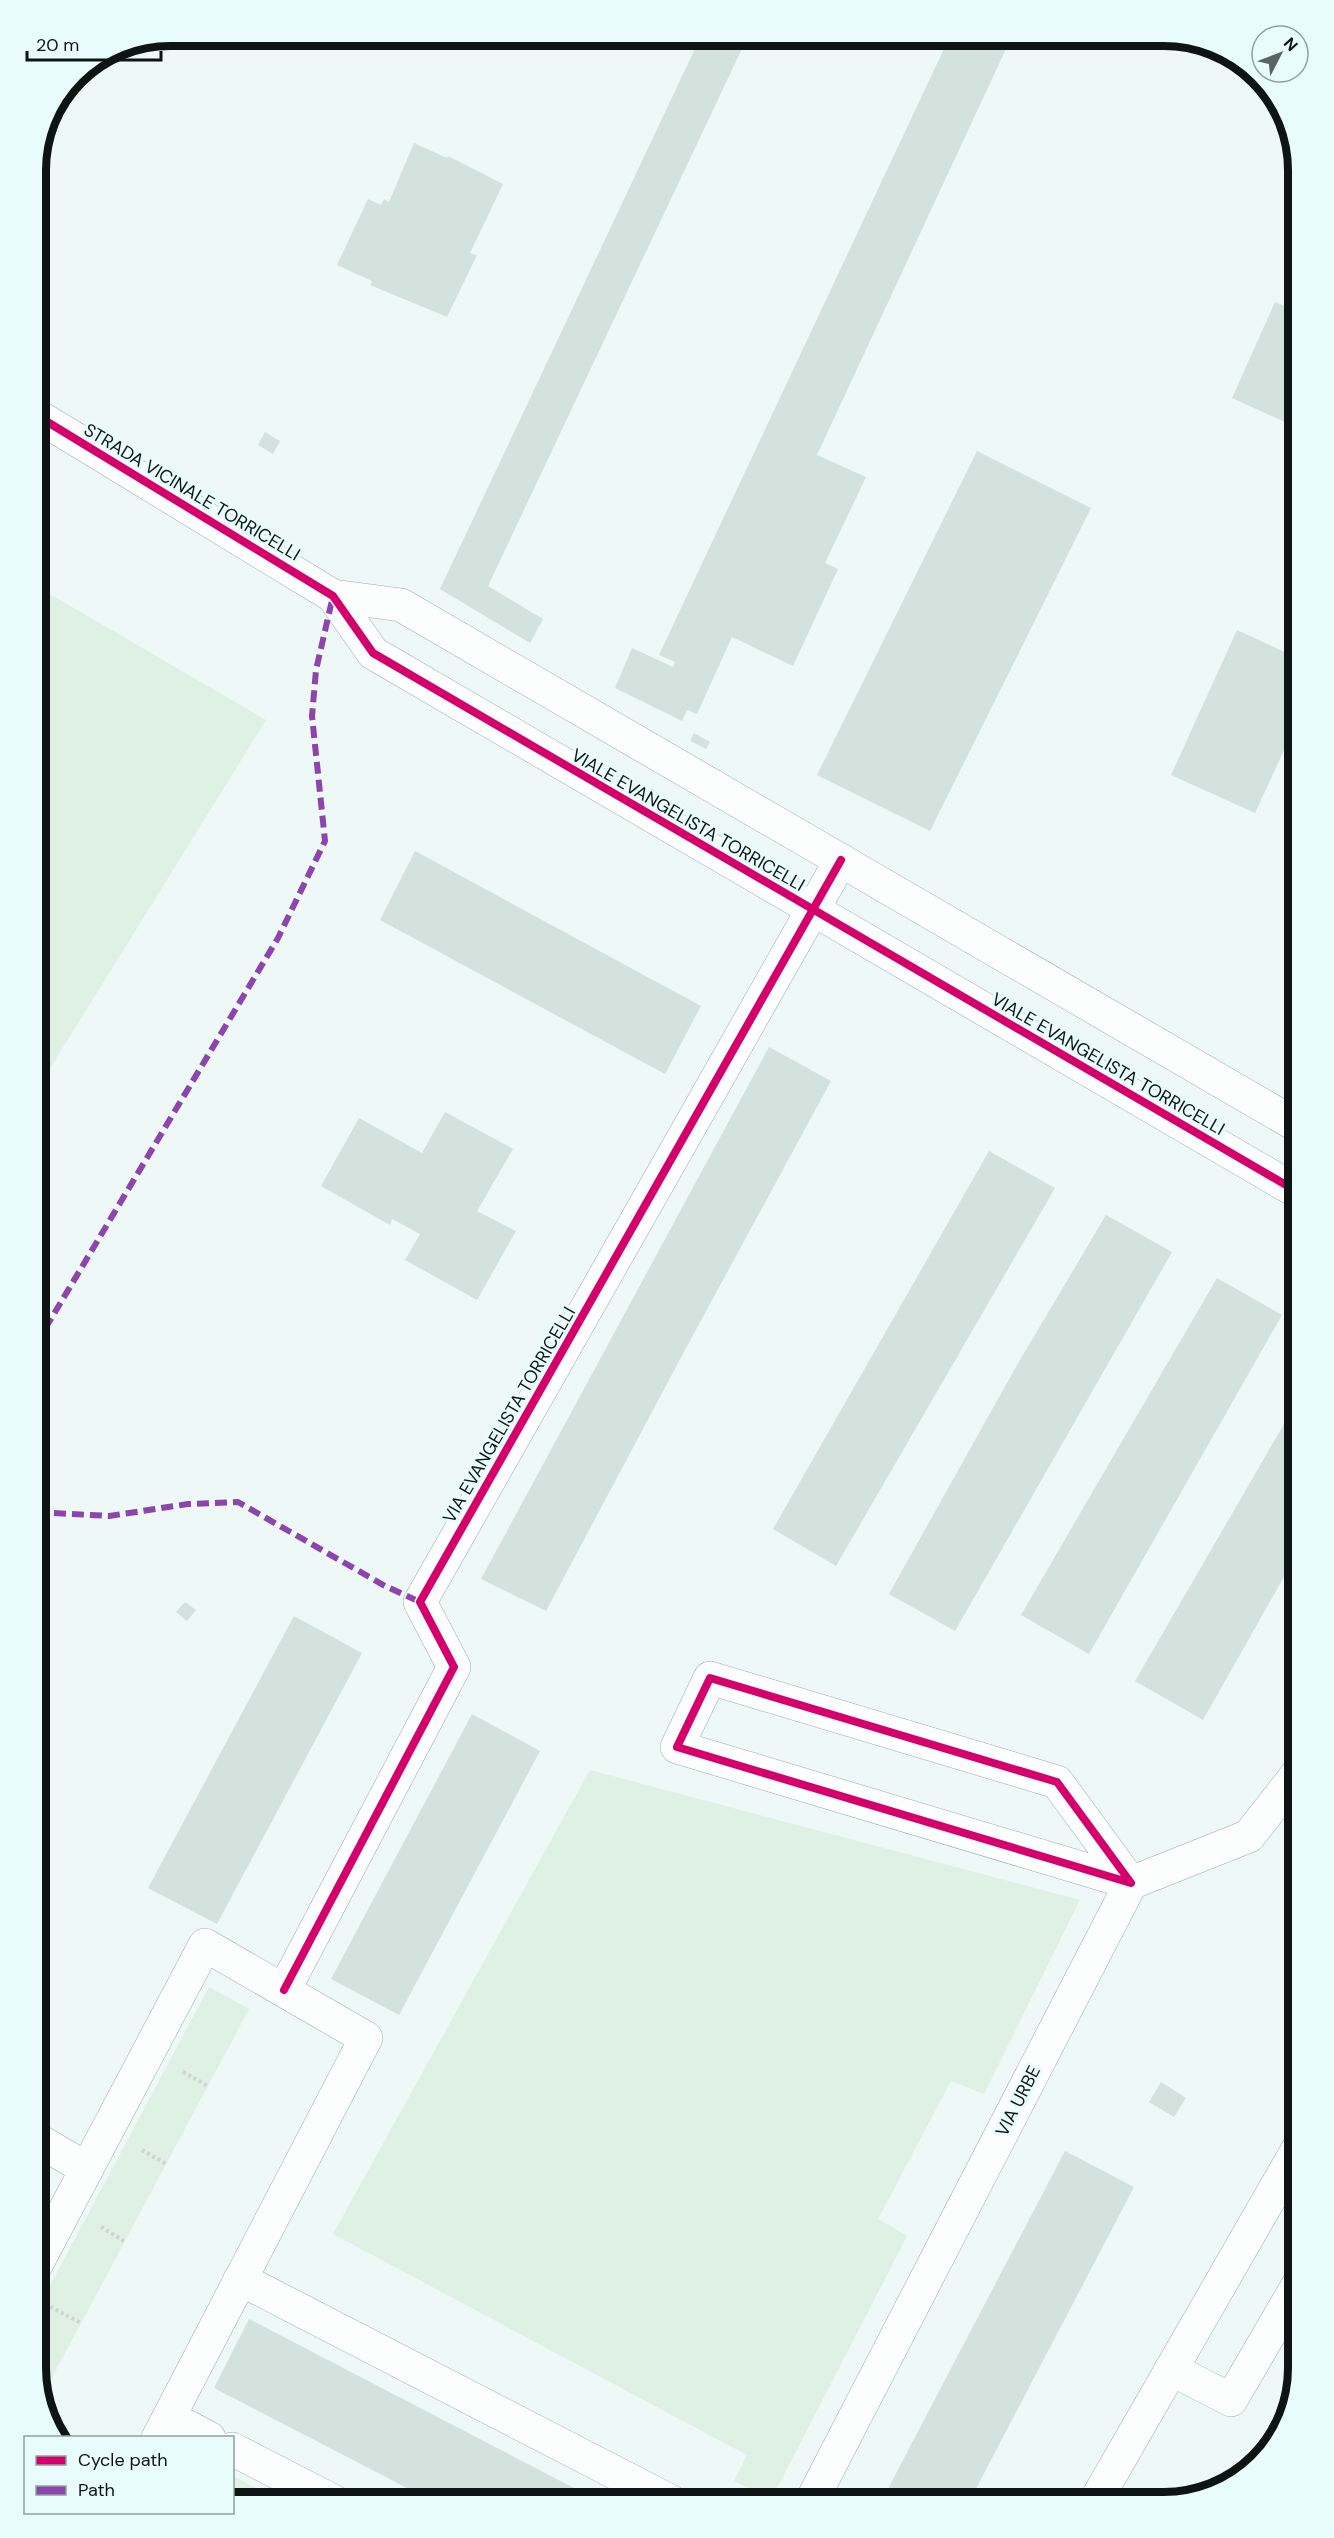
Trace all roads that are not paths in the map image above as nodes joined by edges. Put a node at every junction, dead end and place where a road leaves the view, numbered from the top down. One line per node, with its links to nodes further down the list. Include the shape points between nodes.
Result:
1 (47, 422): 2 (street, STRADA VICINALE TORRICELLI)
2 (333, 596): 3 (street, via 401,605); 4 (street, VIALE EVANGELISTA TORRICELLI, via 373,653)
3 (841, 860): 4 (street, VIA EVANGELISTA TORRICELLI); 5 (street)
4 (813, 910): 6 (street, VIALE EVANGELISTA TORRICELLI); 9 (street, VIA EVANGELISTA TORRICELLI, via 420,1602 454,1667)
5 (1288, 1120)
6 (1288, 1186)
7 (1288, 1786): 8 (street, via 1249,1836)
8 (1131, 1883): 8 (street, via 1057,1782 721,1681 710,1678 677,1747); 22 (street, VIA URBE)
9 (284, 1990): 12 (street, via 205,1945); 14 (street, via 366,2038)
10 (46, 2145): 12 (street)
11 (1288, 2166): 16 (street)
12 (87, 2169): 13 (street)
13 (46, 2246)
14 (240, 2279): 17 (street); 21 (street)
15 (1288, 2302): 16 (street, via 1231,2400)
16 (1171, 2369): 23 (street)
17 (163, 2427): 18 (street)
18 (201, 2436)
19 (234, 2450): 20 (street)
20 (314, 2491)
21 (652, 2491)
22 (816, 2492)
23 (1101, 2492)

